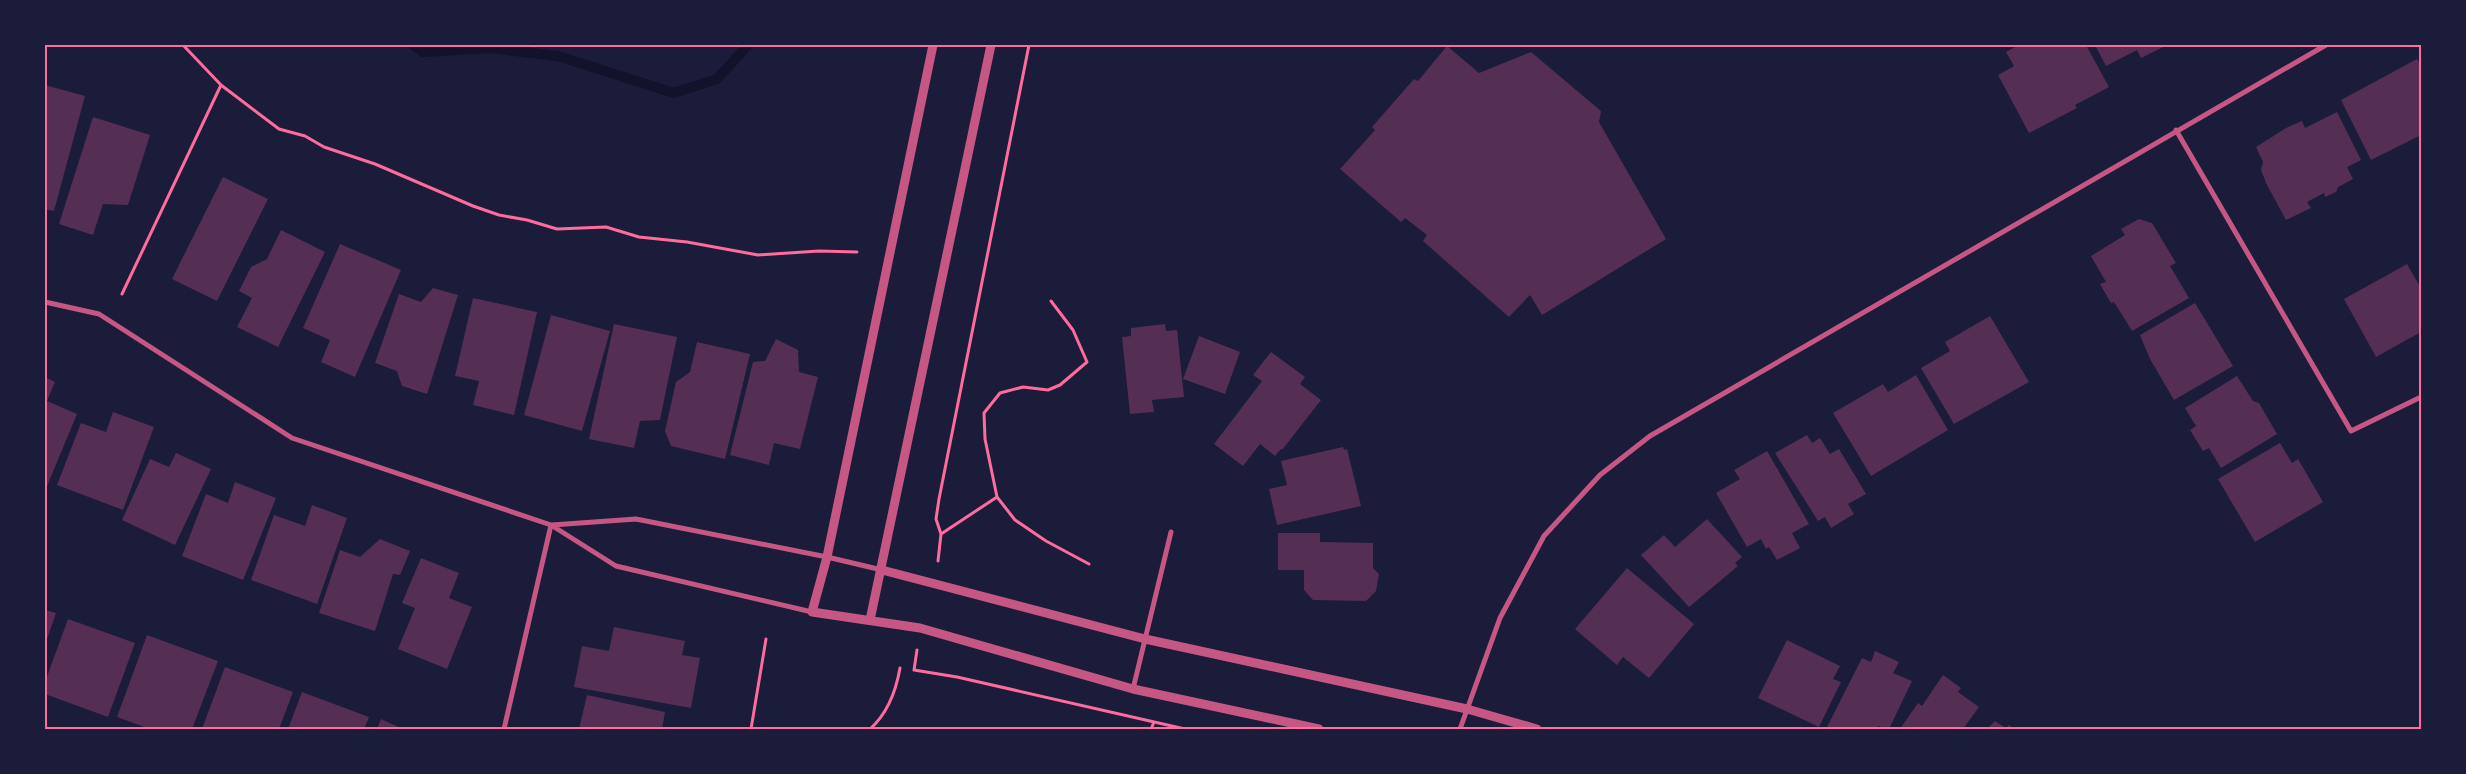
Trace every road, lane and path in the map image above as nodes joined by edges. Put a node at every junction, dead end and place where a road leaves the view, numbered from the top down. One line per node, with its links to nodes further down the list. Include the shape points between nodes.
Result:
1 (183, 45): 6 (path)
2 (933, 45): 17 (street)
3 (991, 45): 20 (street)
4 (1028, 45): 16 (path, via 939,498 936,519)
5 (2326, 45): 7 (street)
6 (221, 85): 8 (path, via 279,129 305,136 324,147 499,215 557,229 606,227 639,237 758,255); 9 (path)
7 (2176, 130): 12 (street, via 2352,431); 28 (street, via 1650,436 1600,475 1544,536 1500,618)
8 (857, 252)
9 (122, 294)
10 (1051, 301): 13 (path, via 1073,330 1087,362 1060,385 1048,390 1023,387 1000,393 984,413 985,438)
11 (45, 302): 14 (street, via 99,314 292,438)
12 (2421, 397)
13 (998, 497): 16 (path); 19 (path, via 1014,520)
14 (551, 525): 17 (street, via 636,518); 21 (street, via 616,566); 30 (street)
15 (1171, 532): 24 (street)
16 (941, 534): 18 (path)
17 (827, 557): 20 (street); 21 (street)
18 (938, 559)
19 (1090, 564)
20 (882, 570): 22 (street); 24 (street)
21 (812, 612): 22 (street)
22 (870, 620): 27 (street, via 920,628)
23 (766, 639): 31 (path)
24 (1145, 639): 27 (street); 28 (street)
25 (900, 668): 32 (path, via 896,692 878,722)
26 (914, 670): 29 (path)
27 (1134, 689): 35 (street)
28 (1467, 709): 36 (street); 37 (street)
29 (1154, 722): 33 (path); 34 (path)
30 (504, 729)
31 (751, 729)
32 (870, 729)
33 (1151, 729)
34 (1185, 729)
35 (1320, 729)
36 (1460, 729)
37 (1537, 729)

